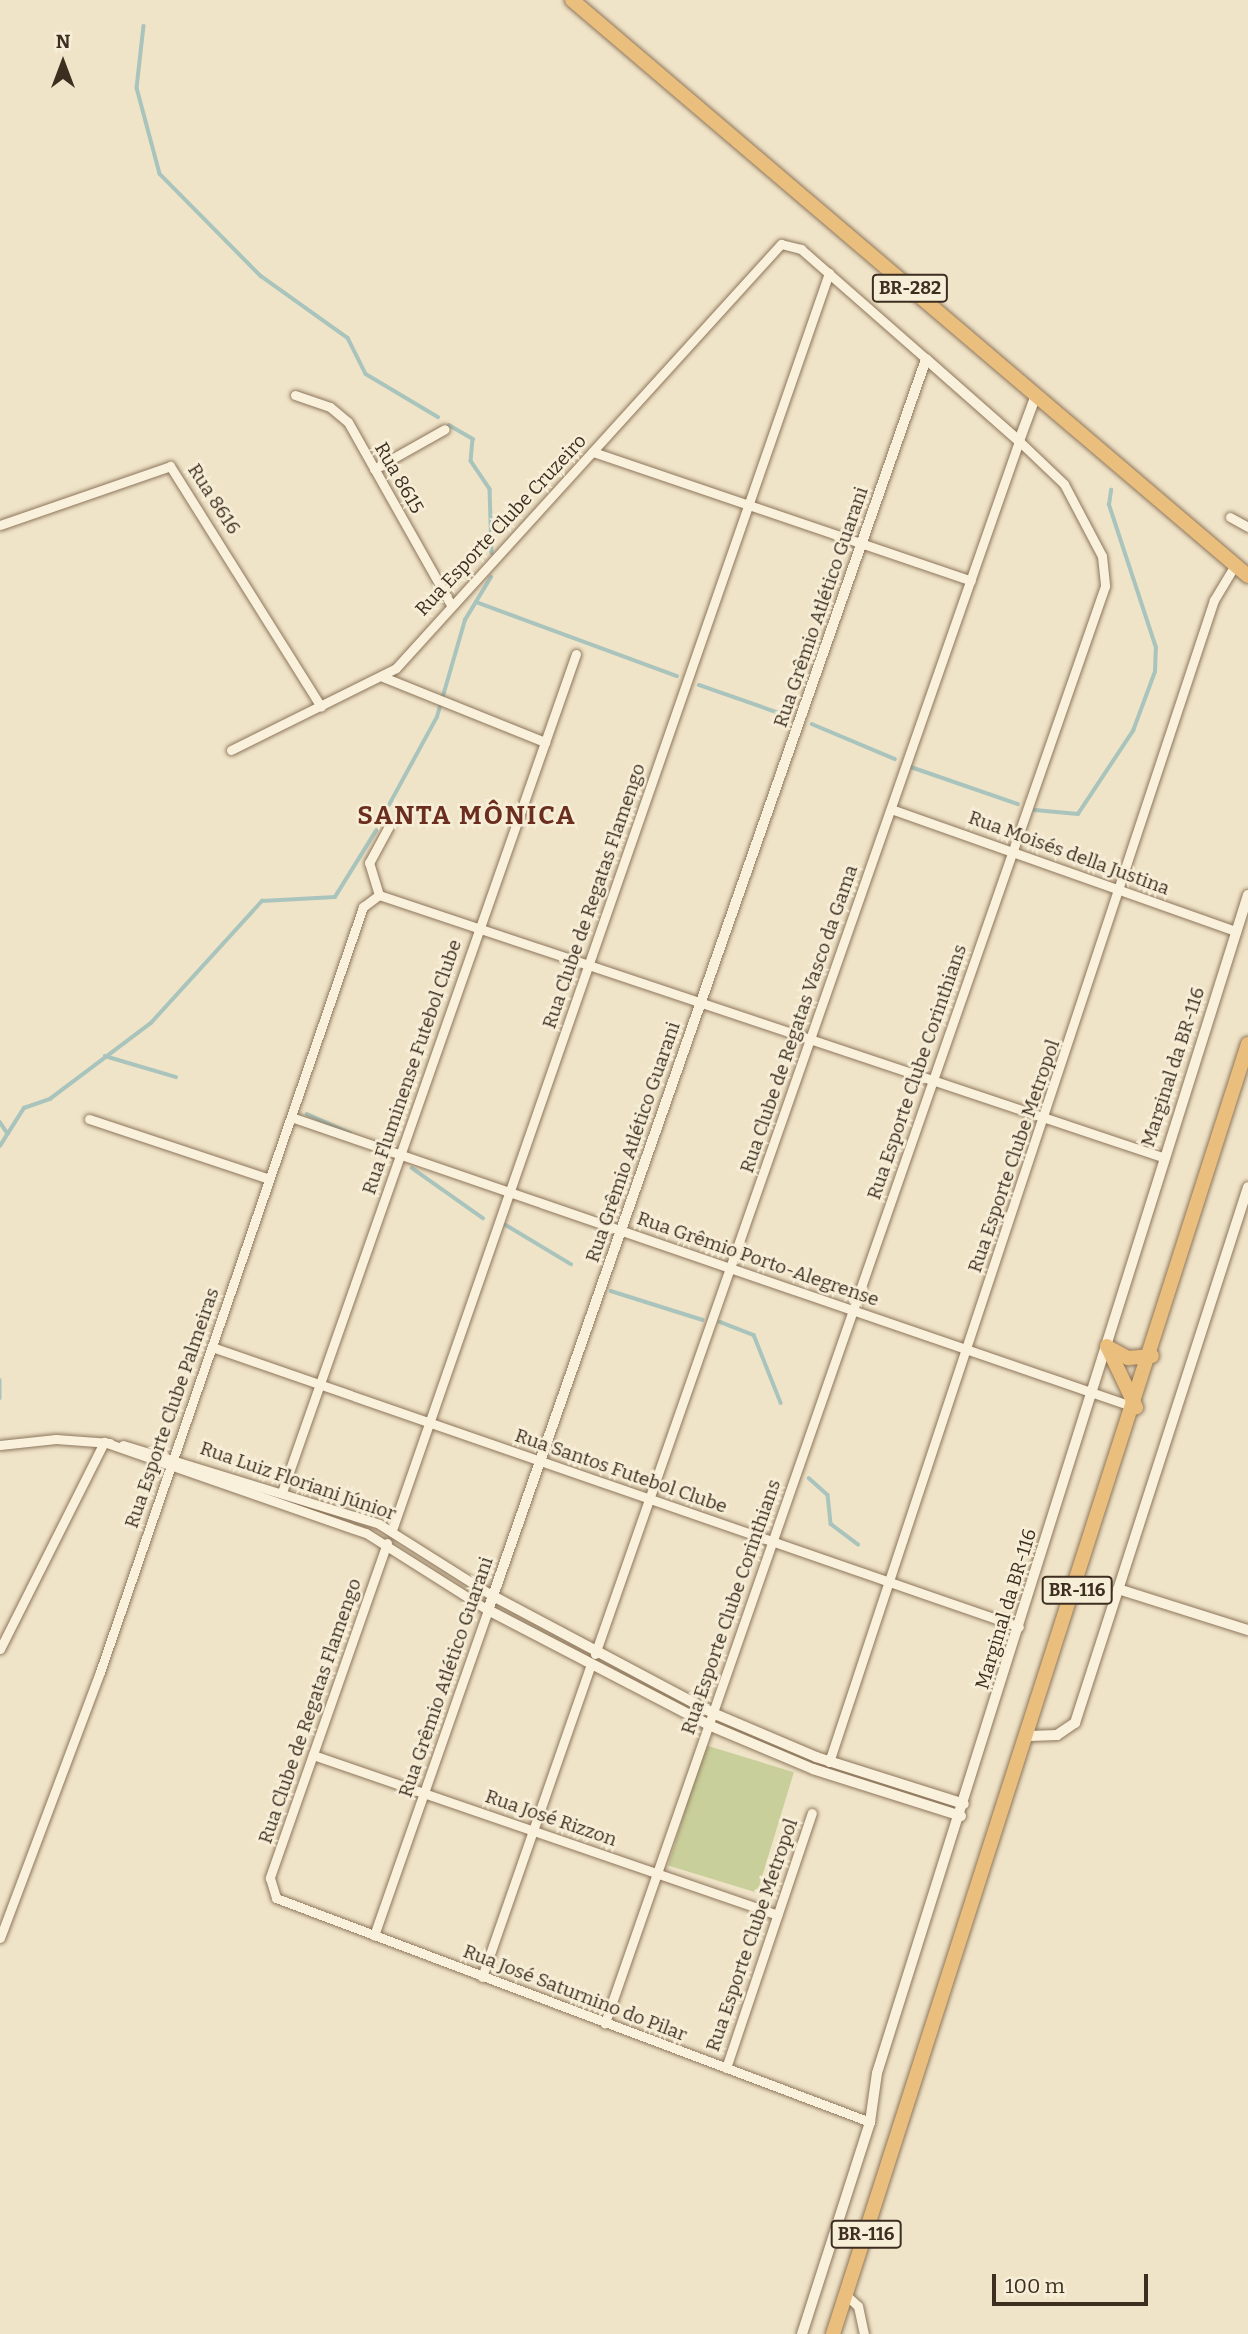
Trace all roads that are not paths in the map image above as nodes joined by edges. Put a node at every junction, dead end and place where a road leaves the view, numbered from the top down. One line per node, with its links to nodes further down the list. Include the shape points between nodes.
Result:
1 (572, 0): 6 (highway, BR-282)
2 (787, 243): 3 (street, Rua Esporte Clube Corinthians); 9 (street, Rua Esporte Clube Cruzeiro, via 766,255)
3 (829, 273): 4 (street, Rua Esporte Clube Corinthians); 11 (street, Rua Clube de Regatas Flamengo)
4 (926, 359): 8 (street, Rua Esporte Clube Corinthians); 15 (street, Rua Grêmio Atlético Guarani)
5 (295, 394): 10 (street, Rua 8615, via 338,412)
6 (1036, 395): 8 (street, Rua Clube de Regatas Vasco da Gama); 16 (highway, BR-282)
7 (445, 429): 10 (street)
8 (1019, 441): 18 (street, Rua Clube de Regatas Vasco da Gama); 27 (street, Rua Esporte Clube Corinthians, via 1064,484 1106,569)
9 (593, 452): 11 (street); 19 (street, Rua Esporte Clube Cruzeiro)
10 (374, 469): 19 (street, Rua 8615)
11 (749, 505): 15 (street); 33 (street, Rua Clube de Regatas Flamengo)
12 (1230, 517): 14 (street)
13 (0, 525): 22 (street, Rua 8616, via 170,466)
14 (1248, 527)
15 (861, 544): 18 (street); 34 (street, Rua Grêmio Atlético Guarani)
16 (1235, 565): 17 (highway, BR-282); 28 (street, Rua Esporte Clube Metropol, via 1214,600)
17 (1248, 576)
18 (971, 581): 25 (street, Rua Clube de Regatas Vasco da Gama)
19 (450, 603): 21 (street, Rua Esporte Clube Cruzeiro)
20 (576, 653): 23 (street, Rua Fluminense Futebol Clube)
21 (383, 677): 22 (street, Rua Esporte Clube Cruzeiro); 23 (street)
22 (321, 707): 24 (street, Rua Esporte Clube Cruzeiro)
23 (545, 743): 31 (street, Rua Fluminense Futebol Clube)
24 (231, 750)
25 (891, 808): 27 (street, Rua Moisés della Justina); 35 (street, Rua Clube de Regatas Vasco da Gama)
26 (388, 826): 29 (street, via 369,863)
27 (1013, 852): 28 (street, Rua Moisés della Justina); 37 (street, Rua Esporte Clube Corinthians)
28 (1121, 891): 32 (street, Rua Moisés della Justina); 39 (street, Rua Esporte Clube Metropol)
29 (379, 895): 31 (street); 38 (street, Rua Esporte Clube Palmeiras, via 363,907)
30 (1248, 895): 32 (street, Marginal da BR-116)
31 (480, 928): 33 (street); 41 (street, Rua Fluminense Futebol Clube)
32 (1236, 931): 42 (street, Marginal da BR-116)
33 (588, 965): 34 (street); 45 (street, Rua Clube de Regatas Flamengo)
34 (701, 1003): 35 (street); 46 (street, Rua Grêmio Atlético Guarani)
35 (810, 1039): 37 (street); 47 (street, Rua Clube de Regatas Vasco da Gama)
36 (1248, 1044): 52 (highway, BR-116)
37 (933, 1081): 39 (street); 48 (street, Rua Esporte Clube Corinthians)
38 (290, 1117): 41 (street, Rua Grêmio Porto-Alegrense); 43 (street, Rua Esporte Clube Palmeiras)
39 (1045, 1118): 42 (street); 51 (street, Rua Esporte Clube Metropol)
40 (89, 1119): 43 (street)
41 (400, 1155): 45 (street, Rua Grêmio Porto-Alegrense); 53 (street, Rua Fluminense Futebol Clube)
42 (1162, 1157): 49 (street, Marginal da BR-116)
43 (269, 1179): 50 (street, Rua Esporte Clube Palmeiras)
44 (1248, 1187): 68 (street)
45 (509, 1192): 46 (street, Rua Grêmio Porto-Alegrense); 56 (street, Rua Clube de Regatas Flamengo)
46 (621, 1231): 47 (street, Rua Grêmio Porto-Alegrense); 60 (street, Rua Grêmio Atlético Guarani)
47 (730, 1268): 48 (street, Rua Grêmio Porto-Alegrense); 63 (street, Rua Clube de Regatas Vasco da Gama)
48 (853, 1310): 51 (street, Rua Grêmio Porto-Alegrense); 65 (street, Rua Esporte Clube Corinthians)
49 (1107, 1346): 52 (highway, via 1128,1358); 54 (street, Marginal da BR-116); 55 (highway)
50 (212, 1347): 53 (street, Rua Santos Futebol Clube); 59 (street, Rua Esporte Clube Palmeiras)
51 (967, 1350): 54 (street, Rua Grêmio Porto-Alegrense); 67 (street, Rua Esporte Clube Metropol)
52 (1152, 1356): 55 (highway, BR-116)
53 (319, 1384): 56 (street, Rua Santos Futebol Clube); 62 (street, Rua Fluminense Futebol Clube)
54 (1092, 1392): 55 (street, Rua Grêmio Porto-Alegrense); 71 (street, Marginal da BR-116)
55 (1136, 1407): 78 (highway, BR-116)
56 (429, 1422): 60 (street, Rua Santos Futebol Clube); 64 (street, Rua Clube de Regatas Flamengo)
57 (104, 1442): 58 (street, Rua Luiz Floriani Júnior); 59 (street, Rua Luiz Floriani Júnior); 61 (street, Rua Luiz Floriani Júnior); 73 (street)
58 (0, 1445)
59 (174, 1457): 61 (street, Rua Esporte Clube Palmeiras); 62 (street, Rua Luiz Floriani Júnior)
60 (540, 1461): 63 (street, Rua Santos Futebol Clube); 69 (street, Rua Grêmio Atlético Guarani)
61 (170, 1469): 66 (street, Rua Luiz Floriani Júnior); 89 (street, Rua Esporte Clube Palmeiras)
62 (282, 1492): 64 (street, Rua Luiz Floriani Júnior)
63 (649, 1499): 65 (street, Rua Santos Futebol Clube); 74 (street, Rua Clube de Regatas Vasco da Gama)
64 (392, 1530): 69 (street, Rua Luiz Floriani Júnior)
65 (773, 1542): 67 (street, Rua Santos Futebol Clube); 76 (street, Rua Esporte Clube Corinthians)
66 (387, 1544): 70 (street, Rua Luiz Floriani Júnior); 79 (street, Rua Clube de Regatas Flamengo)
67 (889, 1583): 71 (street, Rua Santos Futebol Clube); 80 (street, Rua Esporte Clube Metropol)
68 (1118, 1589): 72 (street); 78 (street, via 1074,1723 1057,1735)
69 (493, 1596): 70 (street, Rua Grêmio Atlético Guarani); 74 (street, Rua Luiz Floriani Júnior)
70 (488, 1610): 75 (street, Rua Luiz Floriani Júnior); 81 (street, Rua Grêmio Atlético Guarani)
71 (1019, 1627): 82 (street, Marginal da BR-116)
72 (1248, 1630)
73 (0, 1649)
74 (595, 1654): 76 (street, Rua Luiz Floriani Júnior)
75 (590, 1667): 77 (street, Rua Luiz Floriani Júnior); 85 (street)
76 (713, 1713): 77 (street, Rua Esporte Clube Corinthians); 80 (street, Rua Luiz Floriani Júnior)
77 (709, 1725): 84 (street, Rua Luiz Floriani Júnior, via 813,1769); 86 (street, Rua Esporte Clube Corinthians)
78 (1030, 1736): 96 (highway, BR-116)
79 (313, 1755): 81 (street, Rua José Rizzon); 87 (street, Rua Clube de Regatas Flamengo, via 270,1878)
80 (829, 1762): 82 (street, Rua Luiz Floriani Júnior)
81 (424, 1793): 85 (street, Rua José Rizzon); 90 (street, Rua Grêmio Atlético Guarani)
82 (964, 1804): 84 (street, Marginal da BR-116)
83 (811, 1813): 88 (street, Rua Esporte Clube Metropol)
84 (961, 1816): 95 (street, Marginal da BR-116, via 877,2073)
85 (533, 1831): 86 (street, Rua José Rizzon); 92 (street)
86 (657, 1874): 88 (street, Rua José Rizzon); 93 (street, Rua Esporte Clube Corinthians)
87 (271, 1892): 90 (street, Rua José Saturnino do Pilar, via 284,1903)
88 (777, 1915): 94 (street, Rua Esporte Clube Metropol)
89 (4, 1916): 91 (street, Rua Esporte Clube Palmeiras)
90 (374, 1936): 92 (street, Rua José Saturnino do Pilar)
91 (0, 1938)
92 (482, 1977): 93 (street, Rua José Saturnino do Pilar)
93 (605, 2023): 94 (street, Rua José Saturnino do Pilar)
94 (726, 2068): 95 (street, Rua José Saturnino do Pilar)
95 (870, 2122): 97 (street, Marginal da BR-116)
96 (846, 2295): 98 (highway, BR-116); 99 (street, via 858,2306)
97 (802, 2334)
98 (833, 2334)
99 (864, 2334)

